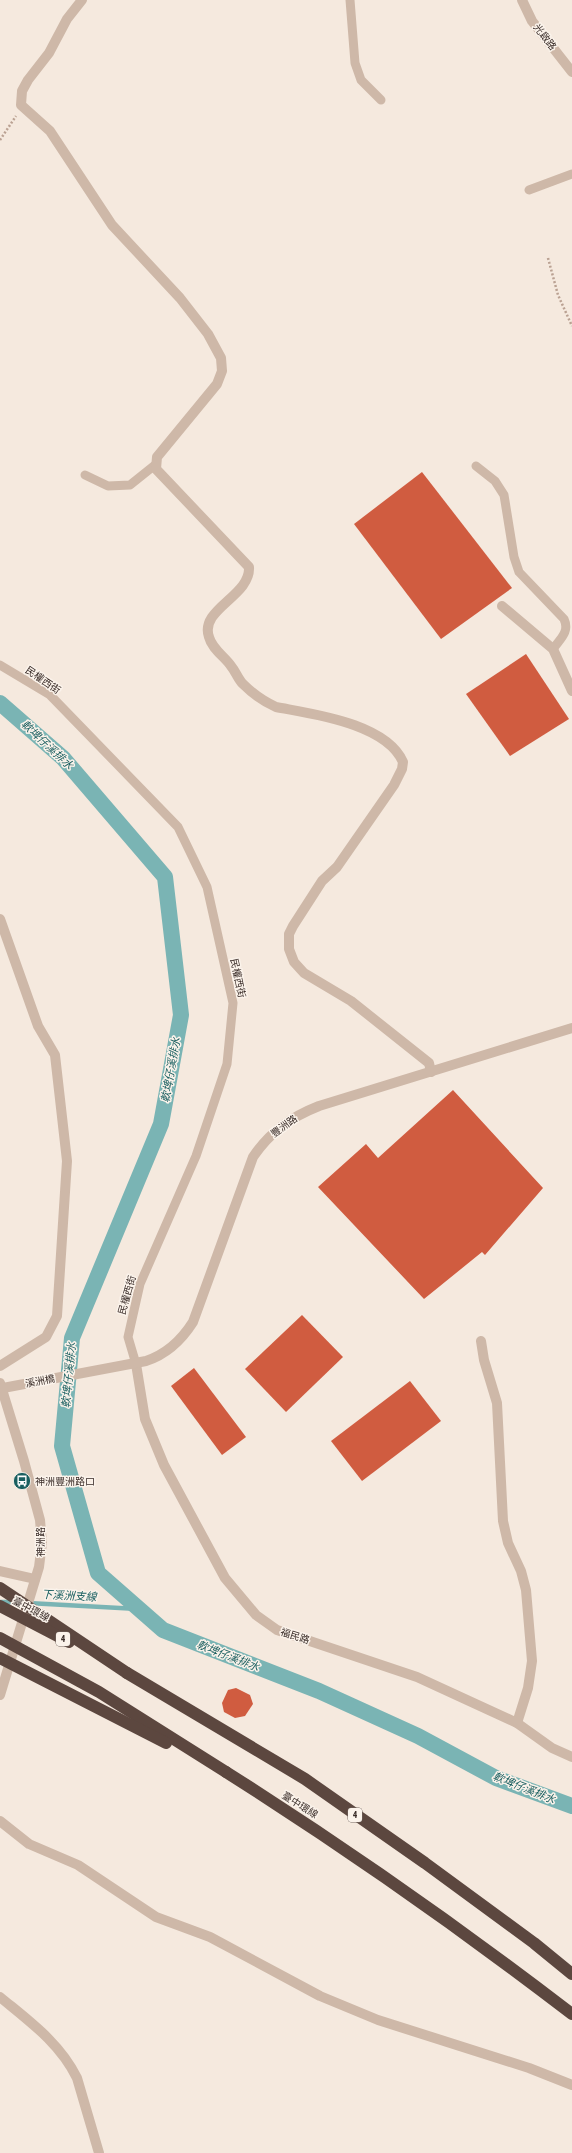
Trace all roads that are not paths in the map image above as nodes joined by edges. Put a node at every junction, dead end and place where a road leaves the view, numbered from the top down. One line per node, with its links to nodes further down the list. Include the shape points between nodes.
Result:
1 (82, 0): 8 (street, via 67,19 49,53 28,80 22,91 21,105 50,131 112,225 180,298 208,334 221,358 222,371 217,384 157,457)
2 (350, 0): 5 (lane, via 355,63 362,80)
3 (522, 0): 4 (street, 光啟路, via 532,21)
4 (572, 72)
5 (381, 100)
6 (572, 174): 7 (lane)
7 (529, 190)
8 (155, 465): 10 (lane, via 130,485 108,486); 17 (street, via 249,567 247,581 215,613 208,628 209,639 244,685 276,707 332,717 368,731 389,745 401,758 402,769 394,785 338,867 322,881 293,926 289,934 289,948 298,968 351,1001 429,1063)
9 (476, 466): 12 (lane, via 495,481 504,495 514,557 519,572 567,624 567,631)
10 (85, 475)
11 (502, 606): 12 (street)
12 (553, 649): 14 (street)
13 (0, 665): 19 (lane, 民權西街, via 50,695 178,827 207,887 233,1003 227,1064 196,1156 140,1284 128,1337)
14 (572, 691)
15 (0, 919): 21 (street, via 38,1026 55,1054 67,1160 57,1316 46,1337)
16 (572, 1028): 17 (street, 豐洲路)
17 (431, 1072): 19 (street, 豐洲路, via 304,1111 268,1137 253,1157 193,1322 181,1340 172,1347 155,1358)
18 (481, 1341): 31 (street, via 497,1403 503,1521 508,1543 521,1571 526,1590 532,1661 528,1688)
19 (136, 1364): 20 (street, 豐洲路); 31 (street, 福民路, via 145,1419 164,1465 225,1578 256,1615 277,1630 417,1677)
20 (124, 1365): 22 (street, 溪洲橋)
21 (0, 1366)
22 (2, 1386): 24 (street, 神洲路, via 40,1520 41,1555)
23 (0, 1571): 24 (street)
24 (36, 1580): 30 (street, 神洲路)
25 (0, 1588): 29 (highway, bridge)
26 (0, 1606): 29 (highway, 臺中環線 / 4, bridge)
27 (0, 1638): 33 (highway, 臺中環線, bridge, via 98,1692)
28 (0, 1658): 33 (highway, bridge)
29 (127, 1672): 35 (highway, 臺中環線 / 4, via 305,1779 425,1863)
30 (0, 1695)
31 (517, 1723): 32 (street, 福民路, via 552,1748)
32 (572, 1757)
33 (226, 1772): 37 (highway, 臺中環線, via 402,1888)
34 (0, 1821): 38 (street, via 29,1844 78,1864 156,1917 210,1937 320,1996 378,2020 529,2068)
35 (572, 1974)
36 (0, 1997): 39 (street, via 52,2041 72,2067)
37 (572, 2014)
38 (572, 2086)
39 (99, 2153)

